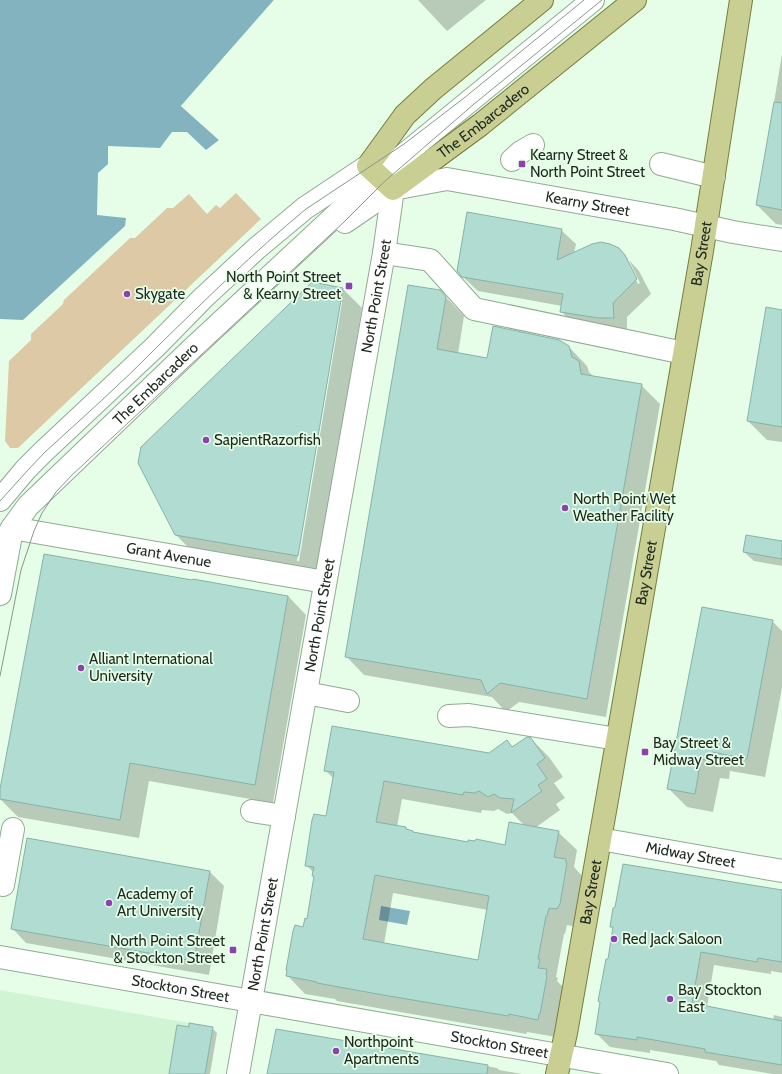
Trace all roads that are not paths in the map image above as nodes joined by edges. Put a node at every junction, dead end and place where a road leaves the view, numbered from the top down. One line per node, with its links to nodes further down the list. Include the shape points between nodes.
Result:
1 (542, 0): 8 (main road, The Embarcadero, via 405,115)
2 (594, 0): 8 (street, The Embarcadero, via 453,114)
3 (635, 0): 8 (main road, The Embarcadero, via 480,125)
4 (741, 0): 9 (main road, Bay Street)
5 (533, 145): 6 (street)
6 (512, 160)
7 (661, 164): 9 (street)
8 (380, 177): 10 (street, Kearny Street, via 447,179); 11 (street, The Embarcadero); 11 (street, The Embarcadero, via 344,222); 13 (street, North Point Street); 15 (street, via 305,208 257,248 43,452)
9 (714, 177): 10 (main road, Bay Street)
10 (706, 226): 12 (street, Kearny Street); 14 (main road, Bay Street)
11 (322, 227): 16 (street, The Embarcadero, via 28,506)
12 (782, 240)
13 (384, 252): 14 (street, via 430,260 474,309); 18 (street, North Point Street)
14 (684, 353): 23 (main road, Bay Street)
15 (0, 500)
16 (6, 530): 17 (street, The Embarcadero); 18 (street, Grant Avenue); 19 (street)
17 (0, 550)
18 (325, 582): 20 (street, North Point Street)
19 (0, 594)
20 (306, 693): 21 (street); 25 (street, North Point Street)
21 (348, 701)
22 (449, 716): 23 (street, via 469,715)
23 (617, 739): 27 (main road, Bay Street)
24 (252, 812): 25 (street)
25 (284, 816): 31 (street, North Point Street)
26 (13, 829): 29 (street)
27 (600, 839): 28 (street, Midway Street); 32 (main road, Bay Street)
28 (782, 871)
29 (5, 885)
30 (0, 957): 31 (street, Stockton Street)
31 (251, 1001): 32 (street, Stockton Street); 33 (street, North Point Street)
32 (559, 1065): 34 (street, Stockton Street)
33 (238, 1074)
34 (667, 1074)

